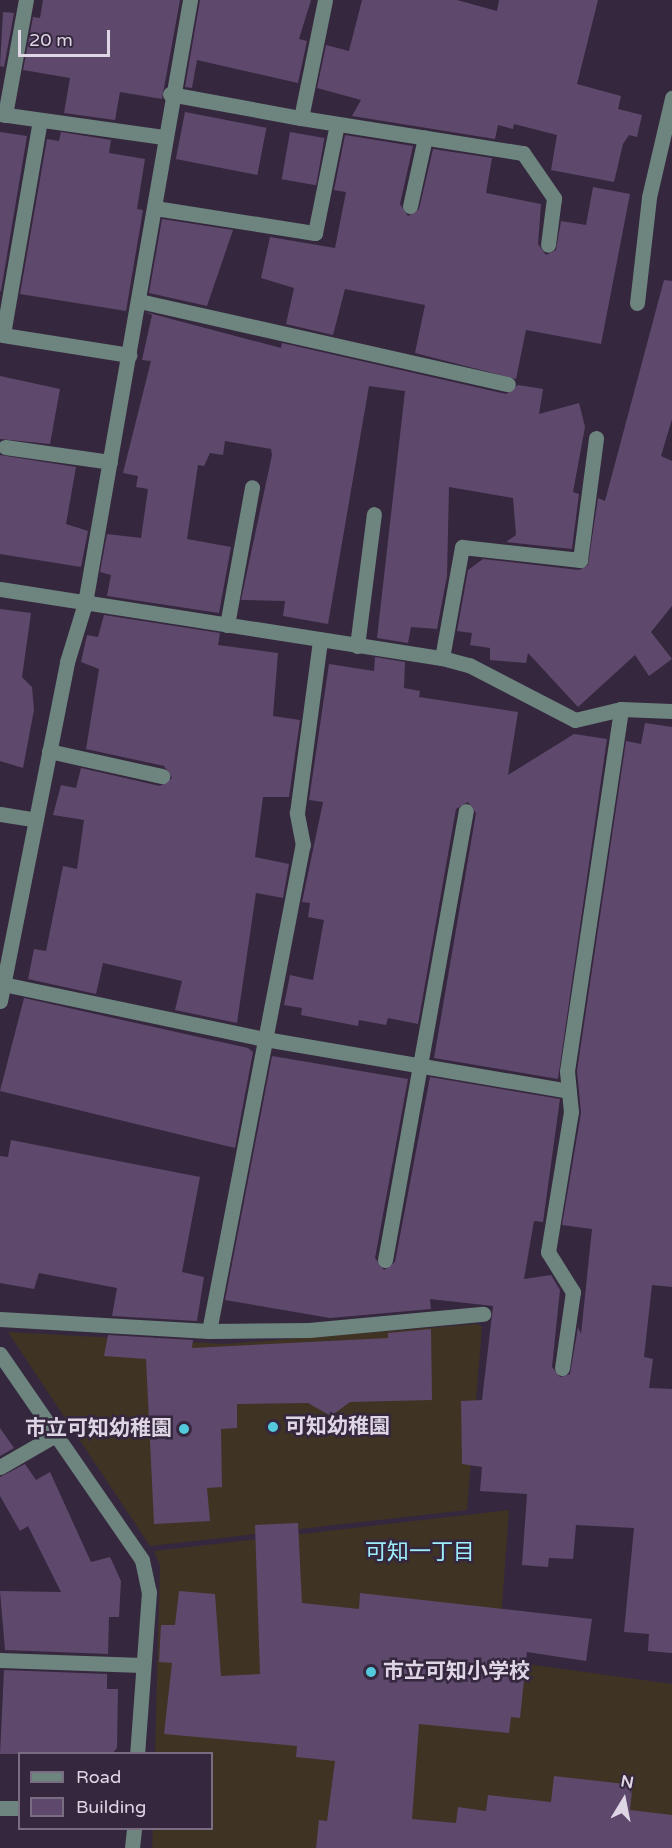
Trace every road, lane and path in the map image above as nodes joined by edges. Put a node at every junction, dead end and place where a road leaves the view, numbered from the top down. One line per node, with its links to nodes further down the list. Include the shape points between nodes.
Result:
1 (26, 0): 6 (street)
2 (190, 0): 4 (street)
3 (325, 0): 7 (street)
4 (170, 94): 7 (street); 10 (street)
5 (672, 98): 16 (street, via 649,197)
6 (2, 114): 8 (street)
7 (301, 118): 9 (street)
8 (40, 120): 10 (street); 17 (street, via 3,334)
9 (336, 124): 11 (street); 13 (street, via 315,233)
10 (163, 136): 13 (street)
11 (425, 138): 12 (street); 14 (street, via 523,153 554,198)
12 (410, 206)
13 (155, 208): 15 (street)
14 (548, 245)
15 (139, 301): 17 (street); 18 (street)
16 (637, 303)
17 (129, 355): 21 (street)
18 (508, 384)
19 (596, 438): 29 (street, via 580,560 462,547)
20 (5, 447): 21 (street)
21 (110, 462): 25 (street)
22 (252, 487): 26 (street)
23 (374, 514): 28 (street)
24 (0, 589): 25 (street)
25 (85, 603): 26 (street); 32 (street, via 66,662)
26 (227, 626): 27 (street)
27 (320, 640): 28 (street); 39 (street, via 297,813 303,845)
28 (357, 646): 29 (street)
29 (442, 658): 30 (street, via 470,665 575,720)
30 (621, 709): 31 (street); 41 (street, via 567,1071)
31 (672, 711)
32 (49, 751): 33 (street); 36 (street)
33 (162, 776)
34 (466, 811): 40 (street)
35 (0, 814): 36 (street)
36 (36, 819): 37 (street)
37 (3, 984): 38 (street); 39 (street)
38 (0, 1001)
39 (265, 1039): 40 (street); 45 (street)
40 (420, 1064): 41 (street); 42 (street)
41 (569, 1091): 47 (street, via 571,1112 548,1252 573,1292)
42 (385, 1260)
43 (483, 1314): 45 (street, via 309,1330)
44 (0, 1319): 45 (street)
45 (209, 1331)
46 (0, 1354): 48 (street)
47 (562, 1368)
48 (57, 1434): 49 (street); 51 (street, via 142,1560 149,1592)
49 (0, 1467)
50 (0, 1660): 51 (street)
51 (142, 1665): 52 (street)
52 (138, 1752)
53 (0, 1808): 54 (street)
54 (18, 1808)
55 (134, 1830): 56 (street)
56 (132, 1848)

